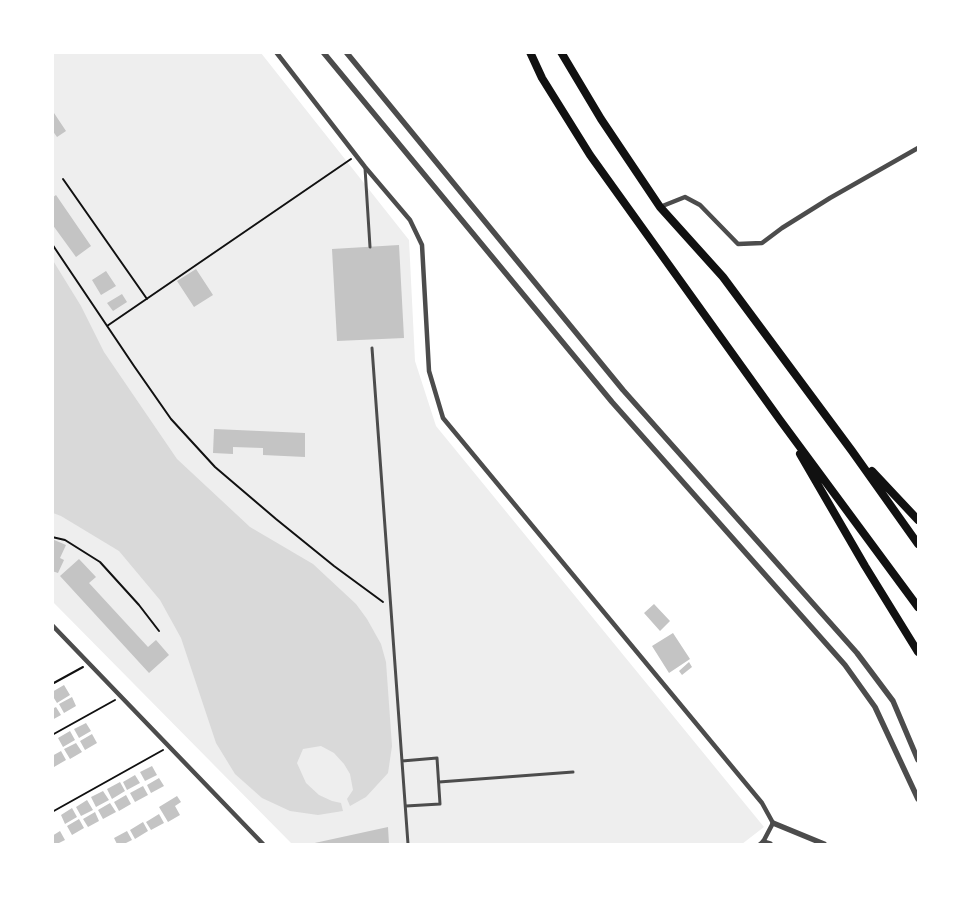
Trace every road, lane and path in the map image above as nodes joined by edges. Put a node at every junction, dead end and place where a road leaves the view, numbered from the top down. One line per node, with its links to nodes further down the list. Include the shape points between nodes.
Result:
1 (276, 52): 7 (street)
2 (324, 52): 35 (street, via 612,402 845,664 875,707)
3 (346, 52): 31 (street, via 623,390 858,653 893,701)
4 (530, 52): 16 (highway, via 542,78 590,155)
5 (562, 52): 10 (highway, via 601,119)
6 (918, 148): 10 (street, via 822,202 762,243 738,244 700,205 685,196)
7 (356, 156): 8 (street); 13 (path)
8 (365, 167): 12 (street); 40 (street, via 410,220 422,245 429,371 443,418 762,803)
9 (63, 179): 13 (path)
10 (660, 207): 17 (highway, via 723,276)
11 (52, 244): 14 (path)
12 (370, 247)
13 (146, 299): 14 (path)
14 (107, 326): 22 (path, via 171,419 215,466 312,548)
15 (372, 348): 22 (street)
16 (780, 420): 21 (highway); 25 (highway)
17 (852, 451): 18 (highway); 20 (highway)
18 (918, 520)
19 (52, 537): 24 (path, via 65,540 100,562)
20 (918, 544)
21 (918, 607)
22 (391, 608): 32 (street)
23 (52, 625): 26 (street)
24 (159, 631)
25 (918, 652)
26 (89, 663): 27 (path); 28 (street)
27 (52, 684)
28 (121, 697): 29 (path); 30 (street)
29 (52, 735)
30 (169, 746): 38 (path); 42 (street)
31 (918, 760)
32 (402, 761): 34 (street, via 437,758); 37 (street)
33 (573, 772): 34 (street)
34 (439, 782): 37 (street, via 440,804)
35 (918, 799)
36 (52, 805): 38 (path)
37 (406, 806): 43 (street)
38 (56, 810): 39 (path)
39 (52, 812)
40 (773, 823): 41 (street); 45 (street)
41 (761, 843): 44 (street)
42 (263, 844)
43 (408, 844)
44 (770, 844)
45 (824, 844)

